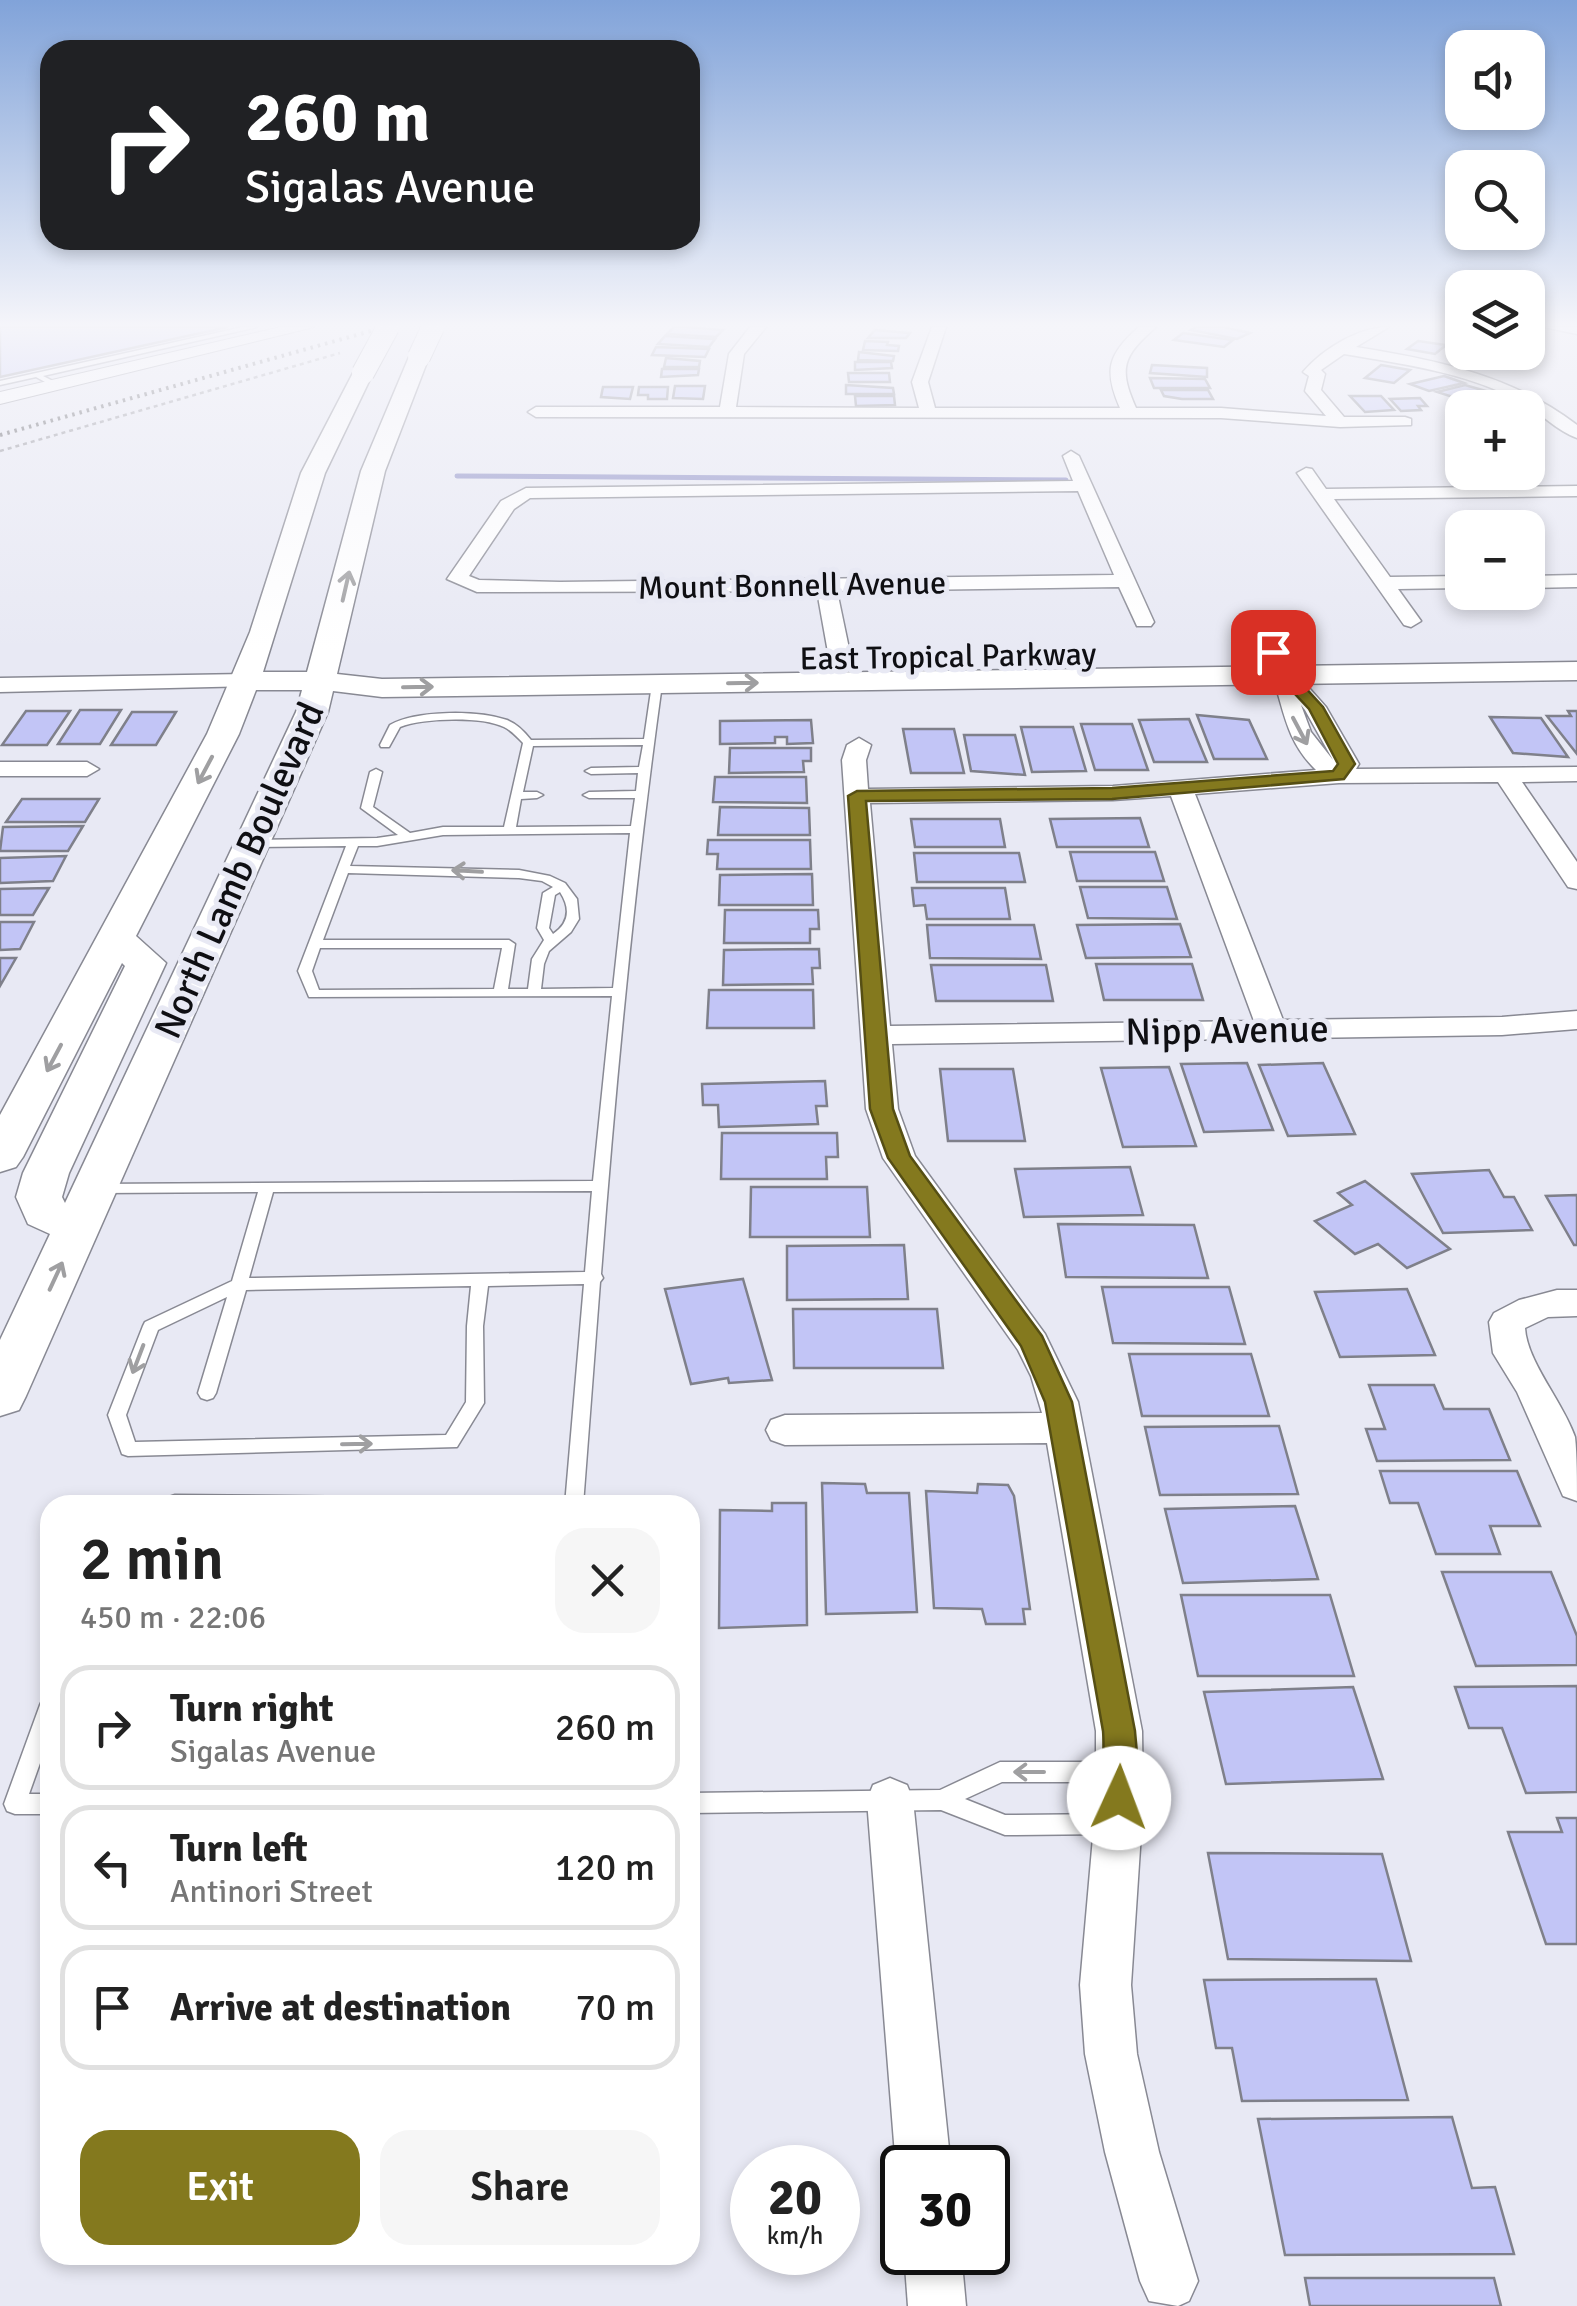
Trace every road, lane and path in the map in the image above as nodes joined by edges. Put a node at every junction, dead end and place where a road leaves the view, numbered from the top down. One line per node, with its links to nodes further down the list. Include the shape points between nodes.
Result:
1 (65, 435): 4 (path)
2 (328, 435): 22 (main road, North Lamb Boulevard)
3 (387, 435): 23 (main road, North Lamb Boulevard, one-way to 3, bridge)
4 (0, 451)
5 (1071, 456): 7 (street)
6 (1306, 473): 9 (street)
7 (1084, 486): 11 (street); 15 (street, Mount Bonnell Avenue, via 526,493 507,504 457,578 506,588)
8 (1577, 491): 9 (street)
9 (1321, 494): 14 (street)
10 (1577, 581): 13 (street)
11 (1128, 582): 15 (street, Mount Bonnell Avenue); 17 (street)
12 (1445, 582): 14 (street)
13 (1545, 582)
14 (1384, 583): 16 (street)
15 (826, 585): 19 (street)
16 (1411, 620)
17 (1144, 622)
18 (1577, 649): 20 (main road, East Tropical Parkway)
19 (840, 658): 20 (main road, East Tropical Parkway); 23 (main road, East Tropical Parkway, via 389,663)
20 (1279, 663): 21 (main road, East Tropical Parkway); 24 (main road, East Tropical Parkway, one-way to 20); 39 (street, via 1293,719 1318,763)
21 (1577, 672)
22 (246, 681): 23 (main road, East Tropical Parkway); 25 (street, East Tropical Parkway); 54 (main road, North Lamb Boulevard, one-way to 54)
23 (321, 681): 24 (main road, East Tropical Parkway, one-way to 24, via 382,688); 50 (main road, North Lamb Boulevard)
24 (657, 684): 26 (lane)
25 (0, 685)
26 (649, 742): 27 (lane); 32 (lane)
27 (528, 743): 28 (lane, via 498,720 420,719 400,721); 35 (lane)
28 (385, 745)
29 (859, 745): 45 (street)
30 (0, 768): 31 (street)
31 (87, 769)
32 (645, 770): 33 (lane); 42 (lane)
33 (591, 771)
34 (376, 772): 48 (lane, via 367,808)
35 (522, 772): 36 (lane); 44 (lane)
36 (541, 772)
37 (1577, 774): 38 (street)
38 (1504, 775): 39 (street); 52 (street)
39 (1338, 776): 40 (street)
40 (1181, 789): 45 (street); 61 (street)
41 (589, 794): 42 (lane)
42 (642, 794): 46 (lane)
43 (537, 795): 44 (lane)
44 (516, 796): 47 (lane)
45 (857, 796): 62 (street)
46 (636, 829): 47 (lane); 57 (lane)
47 (509, 830): 48 (lane)
48 (408, 837): 49 (lane)
49 (353, 842): 50 (lane); 51 (lane)
50 (254, 843): 66 (main road, North Lamb Boulevard)
51 (345, 869): 53 (lane, one-way to 51, via 519,874); 56 (lane)
52 (1577, 882)
53 (562, 887): 55 (lane, via 549,893 543,928); 55 (lane, via 572,896 574,916)
54 (116, 939): 63 (main road, North Lamb Boulevard, one-way to 63); 67 (main road, via 146,964 40,1197 45,1213)
55 (550, 940): 59 (lane, via 539,956)
56 (316, 944): 58 (lane, via 305,971 314,994); 58 (lane, via 508,944)
57 (620, 992): 59 (lane); 65 (lane)
58 (500, 994): 59 (lane)
59 (534, 994)
60 (1577, 1020): 61 (street, Nipp Avenue)
61 (1272, 1029): 62 (street, Nipp Avenue)
62 (876, 1035): 74 (street, via 882,1109 899,1158 1032,1343 1050,1376)
63 (0, 1157)
64 (267, 1186): 65 (lane); 66 (lane); 70 (lane)
65 (600, 1186): 68 (lane)
66 (97, 1188): 67 (main road, North Lamb Boulevard)
67 (78, 1227): 73 (main road, North Lamb Boulevard, one-way to 67)
68 (595, 1278): 69 (lane); 77 (lane)
69 (480, 1280): 70 (lane); 70 (lane, one-way to 69, via 150,1326 117,1415 128,1449 451,1442 475,1403)
70 (238, 1284): 72 (lane)
71 (1577, 1303): 76 (street, via 1539,1304 1522,1313 1507,1322 1506,1342)
72 (208, 1393)
73 (0, 1396)
74 (1064, 1428): 75 (street); 79 (street)
75 (786, 1430)
76 (1577, 1486)
77 (575, 1495)
78 (40, 1728): 83 (lane)
79 (1122, 1772): 81 (lane, one-way to 81, via 1000,1772); 85 (street)
80 (890, 1800): 81 (lane); 82 (lane); 86 (street)
81 (941, 1800): 85 (lane, via 1005,1825)
82 (700, 1803)
83 (8, 1804): 84 (lane)
84 (40, 1804)
85 (1116, 1824): 88 (street, via 1107,2020 1120,2108)
86 (922, 2145)
87 (935, 2275): 89 (street)
88 (1169, 2281)
89 (938, 2306)

